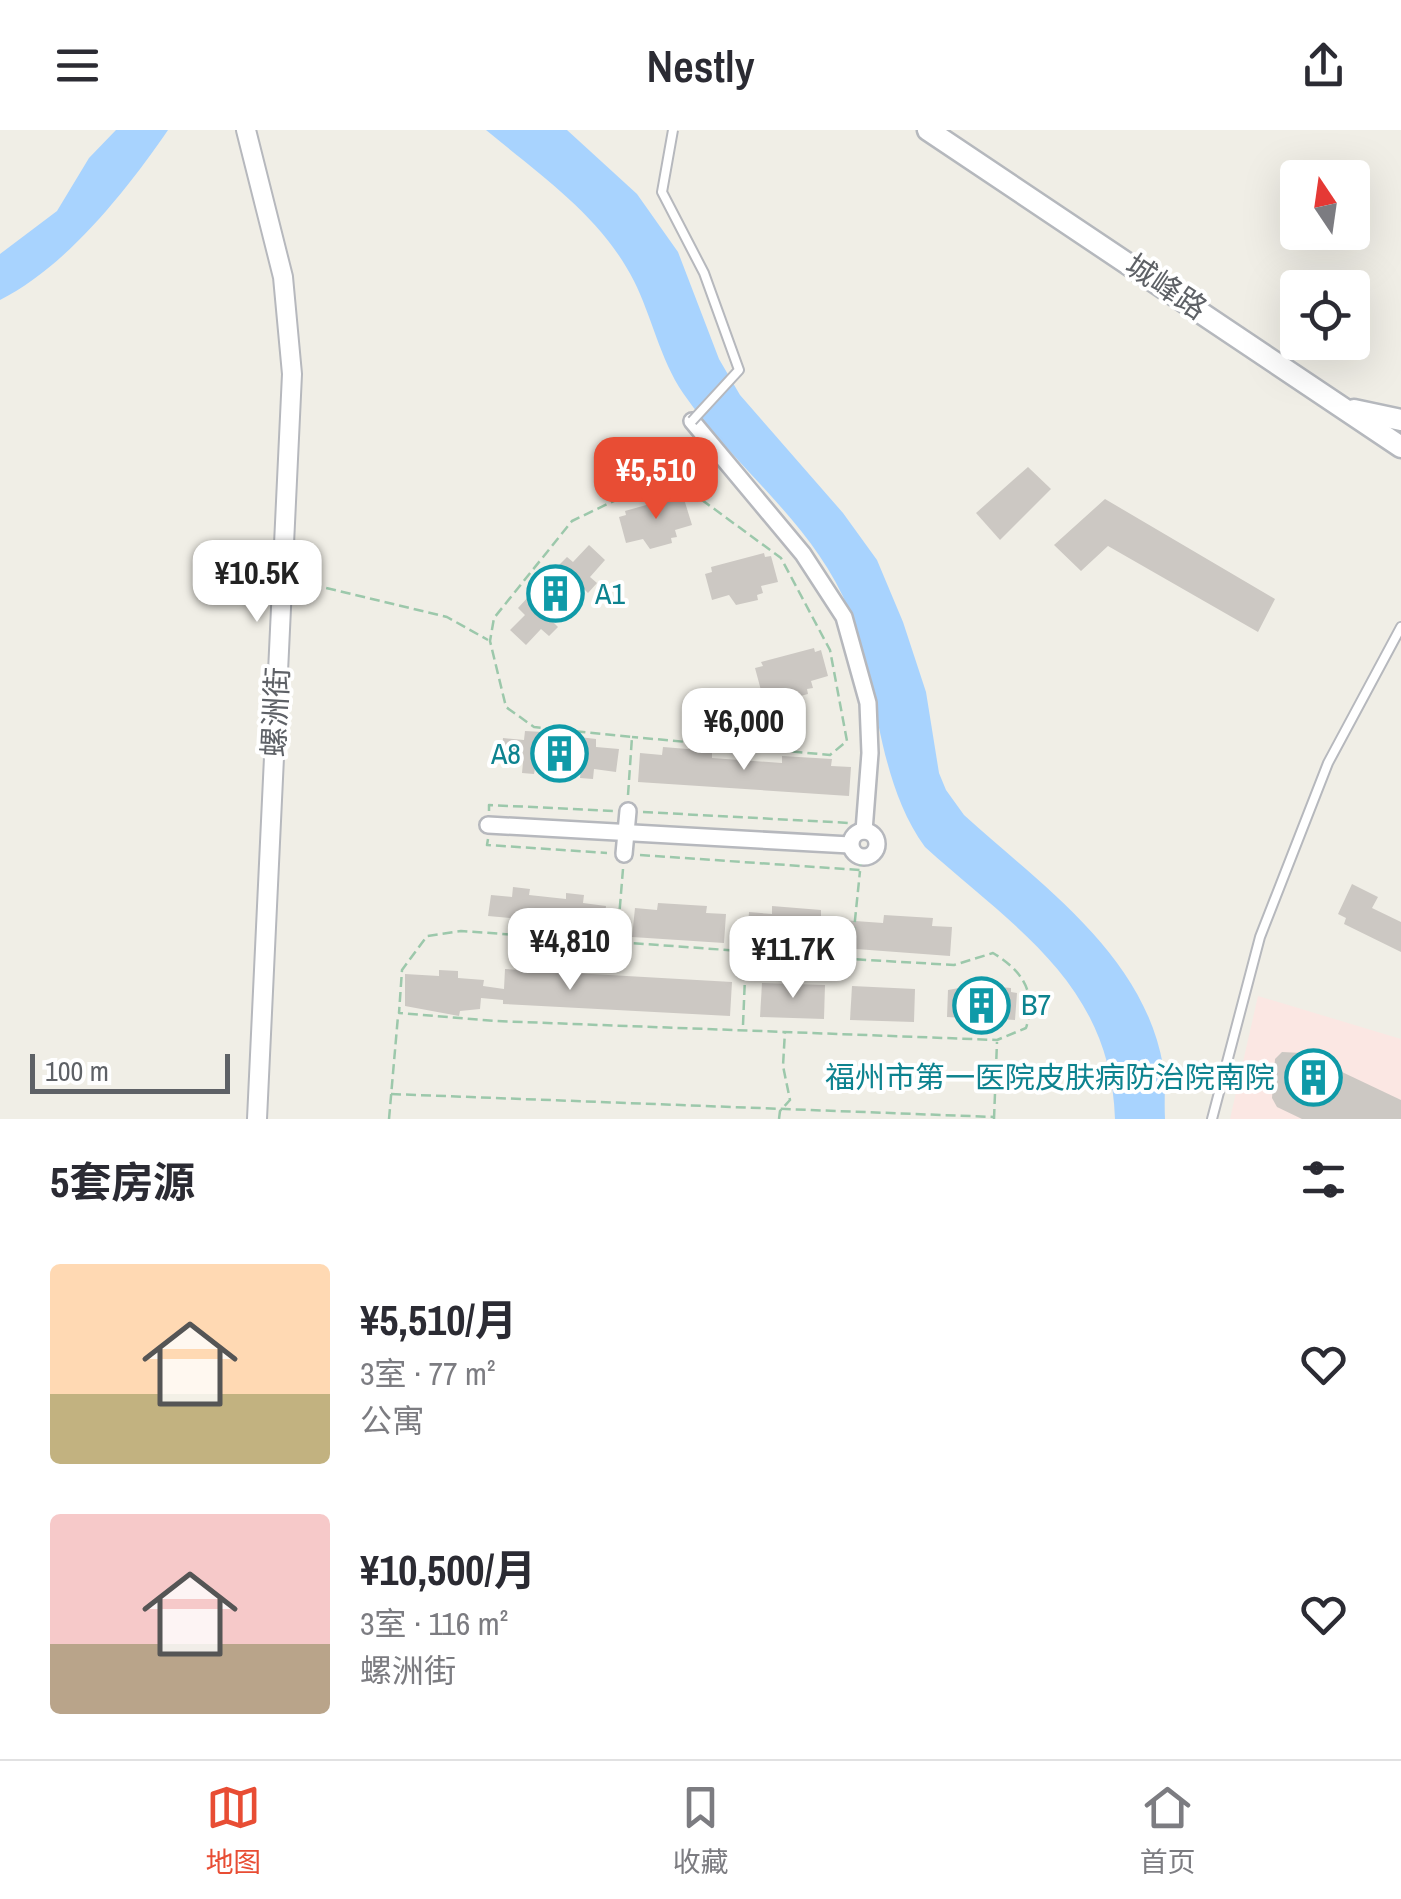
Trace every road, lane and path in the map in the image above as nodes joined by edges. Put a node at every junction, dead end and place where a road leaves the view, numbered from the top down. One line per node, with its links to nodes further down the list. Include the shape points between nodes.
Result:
1 (246, 130): 8 (street, 螺洲街, via 276,239 292,344)
2 (672, 130): 6 (lane, bridge, via 662,192 704,273 739,370)
3 (928, 130): 4 (main road, 城峰路)
4 (1344, 408): 5 (main road); 7 (main road, 城峰路)
5 (1401, 420)
6 (692, 421): 14 (street, via 803,554 844,617 868,704)
7 (1401, 447)
8 (284, 578): 10 (path, via 447,617); 28 (street, 螺洲街)
9 (1401, 628): 31 (lane, via 1328,763 1260,938)
10 (490, 641): 11 (path, via 506,706 534,726); 11 (path, via 494,618 572,521 668,475 780,558 830,650 847,741 830,755)
11 (632, 737): 12 (path)
12 (628, 812): 13 (path, via 489,805); 14 (path); 15 (street)
13 (488, 825): 15 (street); 16 (path, via 487,846)
14 (865, 827): 17 (street, via 856,833); 17 (street, via 877,845 870,856)
15 (626, 832): 16 (street); 17 (street)
16 (624, 854): 17 (path); 18 (path)
17 (857, 857): 20 (path)
18 (617, 942): 19 (path); 21 (path, via 461,931 428,936 402,970)
19 (746, 952): 20 (path); 22 (path)
20 (851, 959): 24 (path, via 954,965 994,954 1018,968 1028,985 1030,1013 1026,1028)
21 (398, 1013): 22 (path); 25 (path)
22 (743, 1028): 23 (path)
23 (785, 1029): 24 (path); 26 (path, via 790,1100)
24 (997, 1040): 27 (path)
25 (391, 1094): 26 (path); 29 (path)
26 (780, 1111): 27 (path); 30 (path)
27 (994, 1118)
28 (257, 1119)
29 (388, 1119)
30 (779, 1119)
31 (1212, 1119)

